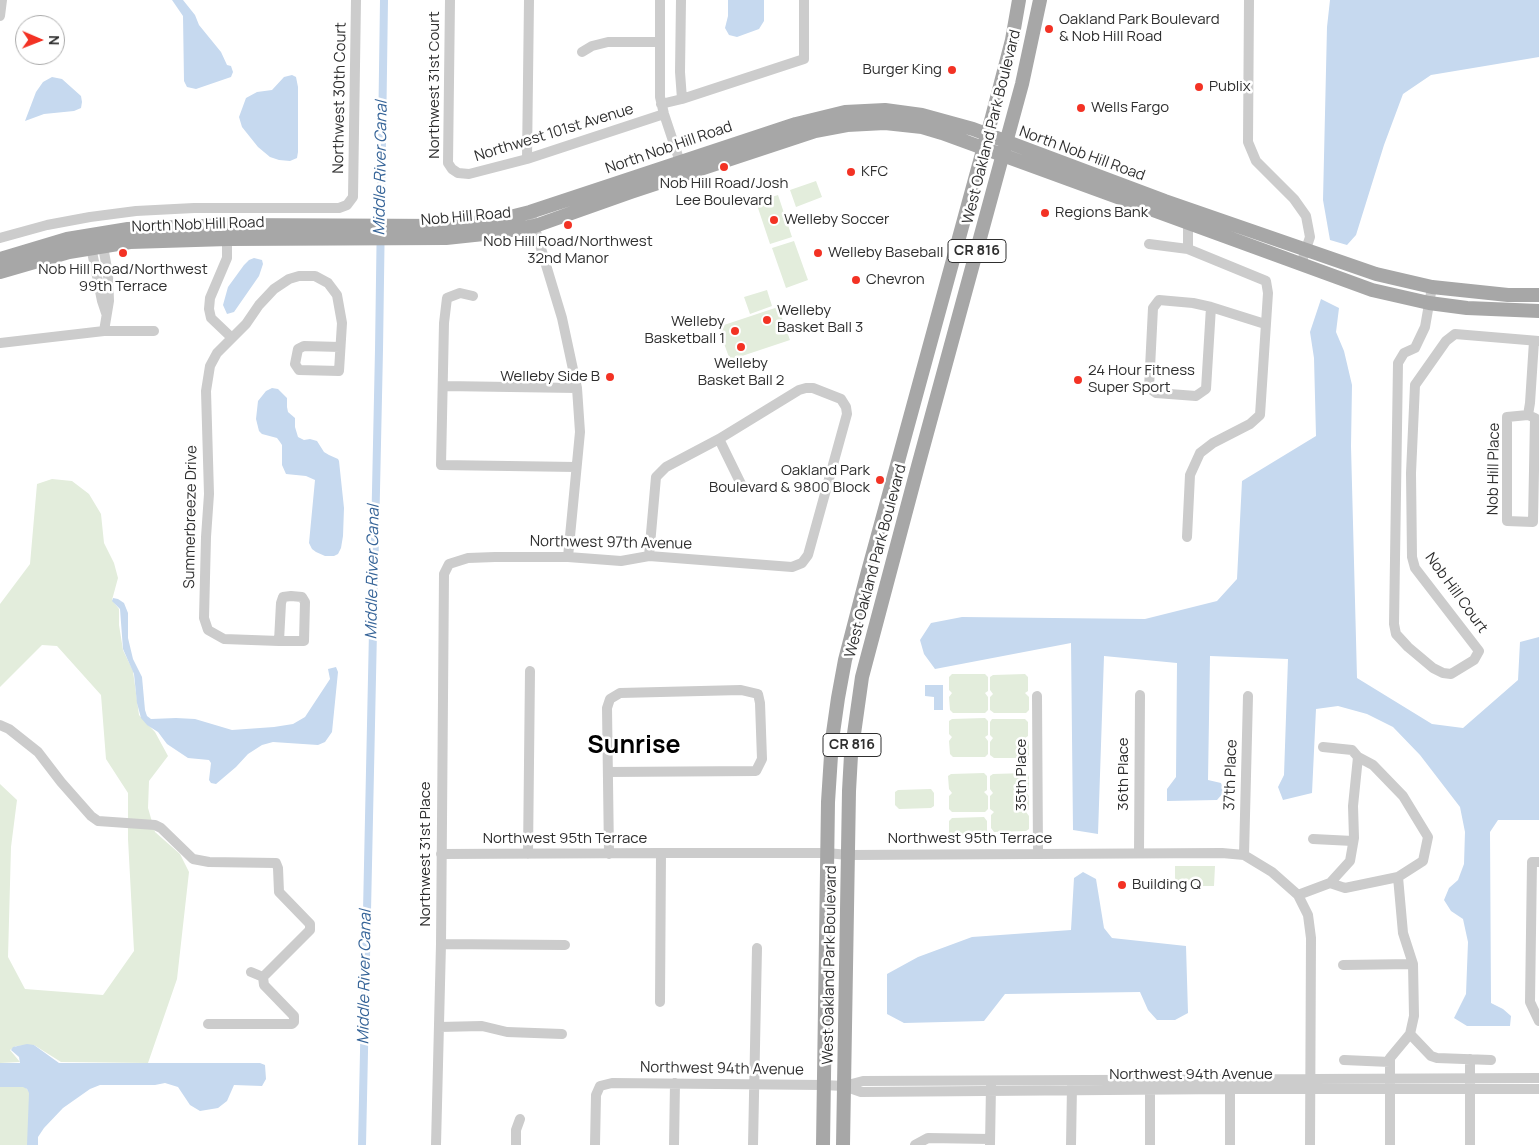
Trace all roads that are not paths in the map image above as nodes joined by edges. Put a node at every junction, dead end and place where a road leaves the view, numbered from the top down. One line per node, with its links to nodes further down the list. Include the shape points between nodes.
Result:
1 (2, 0): 12 (street)
2 (356, 0): 28 (street, Northwest 30th Court, via 353,197 347,205 339,208 136,211 56,223)
3 (450, 0): 22 (street, Northwest 31st Court, via 448,163)
4 (529, 0): 20 (street)
5 (660, 0): 14 (street)
6 (681, 0): 16 (street)
7 (804, 0): 16 (street, Northwest 101st Avenue, via 804,59)
8 (1019, 0): 18 (main road, West Oakland Park Boulevard / CR 816)
9 (1030, 0): 13 (main road, via 1028,29)
10 (1040, 0): 13 (main road, West Oakland Park Boulevard / CR 816)
11 (1249, 0): 32 (street, via 1248,142 1256,161 1294,198 1306,216 1310,237)
12 (0, 16)
13 (1033, 38): 19 (main road, West Oakland Park Boulevard / CR 816)
14 (660, 42): 15 (street, via 608,42); 17 (street)
15 (582, 52)
16 (682, 99): 17 (street, Northwest 101st Avenue)
17 (662, 109): 20 (street, Northwest 101st Avenue); 21 (street)
18 (986, 142): 19 (main road, North Nob Hill Road); 21 (main road, North Nob Hill Road, via 972,129 922,115 885,110 845,112 796,124); 71 (main road, West Oakland Park Boulevard / CR 816, via 845,660 832,740)
19 (1005, 149): 24 (main road, North Nob Hill Road); 32 (main road, North Nob Hill Road); 77 (main road, West Oakland Park Boulevard / CR 816, via 867,655 851,755)
20 (527, 159): 22 (street, Northwest 101st Avenue, via 468,174)
21 (682, 168): 23 (main road, North Nob Hill Road); 25 (main road, North Nob Hill Road)
22 (452, 169)
23 (530, 212): 25 (street); 27 (main road, Nob Hill Road)
24 (1188, 222): 31 (street); 34 (main road, North Nob Hill Road)
25 (535, 226): 27 (main road, Nob Hill Road, via 468,236); 50 (street, via 562,318)
26 (227, 232): 27 (main road, North Nob Hill Road); 29 (main road, North Nob Hill Road, via 160,226); 45 (street, via 227,258 210,298 209,309 211,318)
27 (400, 232)
28 (0, 238)
29 (96, 240): 33 (main road, North Nob Hill Road, via 30,249); 35 (main road, North Nob Hill Road, via 69,252); 43 (street, via 106,314)
30 (1150, 244): 31 (street)
31 (1188, 249): 42 (street, via 1266,281)
32 (1306, 249): 34 (street); 36 (main road, North Nob Hill Road, via 1376,274)
33 (0, 259)
34 (1301, 264): 39 (main road, North Nob Hill Road, via 1372,290)
35 (0, 272)
36 (1432, 287): 37 (main road, North Nob Hill Road); 39 (street, Nob Hill Court)
37 (1539, 295)
38 (473, 296): 49 (street, via 460,293 447,298)
39 (1429, 303): 41 (main road, North Nob Hill Road); 46 (street, Nob Hill Court, via 1425,327 1414,348 1404,353 1398,362 1394,624 1396,634 1408,647 1443,673 1451,674 1474,660 1479,651 1415,568 1412,557 1415,385 1446,341 1455,334)
40 (1211, 307): 40 (street, via 1206,389 1196,396 1156,394 1150,388 1152,308 1159,300); 42 (street)
41 (1539, 312)
42 (1265, 324): 55 (street, via 1260,415 1200,453 1190,476)
43 (104, 331): 44 (street); 47 (street)
44 (154, 332)
45 (232, 338): 48 (street, Summerbreeze Drive, via 274,289 289,279 315,276 328,283 337,295 342,323); 59 (street, Summerbreeze Drive, via 217,353 210,366 206,391 209,494 204,618 208,630 224,638)
46 (1536, 340): 51 (street, Nob Hill Place)
47 (0, 343)
48 (340, 347): 48 (street, Summerbreeze Drive, via 304,346 298,349 295,364 299,370 339,370)
49 (444, 386): 50 (street); 53 (street, via 441,466)
50 (577, 388): 53 (street, via 580,432)
51 (1528, 415): 51 (street, Nob Hill Place, via 1507,417 1507,521 1533,522 1535,418)
52 (719, 439): 54 (street); 56 (street, via 666,467 656,477); 56 (street, Northwest 97th Avenue, via 799,390 813,388 842,400 847,414 808,555 802,563 792,567)
53 (576, 467): 57 (street)
54 (741, 484)
55 (1187, 537)
56 (650, 556): 57 (street, Northwest 97th Avenue, via 621,561)
57 (568, 558): 58 (street, Northwest 97th Avenue, via 496,556 468,558)
58 (449, 564): 73 (street, Northwest 31st Place, via 444,574)
59 (279, 641): 59 (street, Summerbreeze Drive, via 280,603 283,598 302,597 305,602 304,641)
60 (530, 671): 74 (street)
61 (1140, 695): 72 (street, 36th Place)
62 (1037, 696): 76 (street, 35th Place)
63 (1248, 696): 78 (street, 37th Place)
64 (0, 725): 90 (street, via 38,752 98,821 154,825 193,859 276,863 279,892 310,924 310,930)
65 (1323, 747): 66 (street, via 1352,750)
66 (1358, 757): 69 (street); 80 (street, via 1373,765 1403,796 1428,837 1423,861)
67 (608, 772): 67 (street, via 607,708 610,699 620,694 740,690 758,694 762,759 756,771); 75 (street)
68 (1313, 839): 69 (street)
69 (1353, 841): 81 (street, via 1350,861)
70 (661, 853): 71 (street, Northwest 95th Terrace); 75 (street, Northwest 95th Terrace); 91 (street)
71 (827, 853): 77 (street, Northwest 95th Terrace); 108 (main road, West Oakland Park Boulevard / CR 816)
72 (1139, 853): 76 (street, Northwest 95th Terrace); 78 (street, Northwest 95th Terrace)
73 (441, 854): 74 (street, Northwest 95th Terrace); 83 (street, Northwest 31st Place)
74 (528, 854): 75 (street, Northwest 95th Terrace)
75 (609, 854)
76 (1038, 854): 77 (street, Northwest 95th Terrace)
77 (848, 855): 110 (main road, West Oakland Park Boulevard / CR 816)
78 (1244, 855): 82 (street, Northwest 95th Terrace, via 1272,872)
79 (1536, 862): 88 (street)
80 (1398, 877): 81 (street, via 1345,888); 86 (street, via 1404,933)
81 (1330, 884): 82 (street)
82 (1298, 895): 107 (street, Northwest 95th Terrace, via 1308,915 1311,938)
83 (441, 944): 84 (street); 94 (street, Northwest 31st Place)
84 (565, 944)
85 (757, 948): 105 (street)
86 (1413, 964): 87 (street); 96 (street, via 1414,1016)
87 (1343, 965)
88 (1535, 969): 92 (street, via 1530,1002)
89 (251, 972): 90 (street)
90 (263, 977): 93 (street, via 264,985 294,1016 292,1024)
91 (660, 1002)
92 (1539, 1020)
93 (208, 1024)
94 (439, 1027): 95 (street, via 482,1026 507,1032); 119 (street, Northwest 31st Place)
95 (562, 1034)
96 (1410, 1034): 97 (street, via 1431,1056); 100 (street)
97 (1470, 1059): 99 (street); 101 (street)
98 (1344, 1060): 100 (street)
99 (1491, 1060)
100 (1390, 1062): 103 (street)
101 (1469, 1078): 102 (street, Northwest 94th Avenue); 103 (street, Northwest 94th Avenue); 114 (street)
102 (1539, 1078)
103 (1390, 1079): 107 (street, Northwest 94th Avenue); 113 (street)
104 (675, 1083): 105 (street, Northwest 94th Avenue); 121 (street, Northwest 94th Avenue, via 612,1083 600,1086 596,1095); 122 (street)
105 (754, 1084): 108 (street, Northwest 94th Avenue); 123 (street)
106 (1230, 1084): 107 (street, Northwest 94th Avenue); 109 (street, Northwest 94th Avenue); 128 (street)
107 (1310, 1084): 113 (street, Northwest 94th Avenue); 129 (street, Northwest 95th Terrace)
108 (824, 1085): 110 (street, Northwest 94th Avenue); 124 (main road, West Oakland Park Boulevard / CR 816)
109 (1150, 1085): 112 (street, Northwest 94th Avenue); 127 (street)
110 (844, 1086): 111 (street, Northwest 94th Avenue, via 861,1092); 125 (main road, West Oakland Park Boulevard / CR 816)
111 (991, 1086): 112 (street, Northwest 94th Avenue); 117 (street)
112 (1072, 1086): 126 (street)
113 (1390, 1090): 114 (street, Northwest 94th Avenue); 130 (street)
114 (1469, 1090): 115 (street, Northwest 94th Avenue); 131 (street)
115 (1539, 1090)
116 (520, 1119): 120 (street)
117 (990, 1142): 118 (street, via 928,1138)
118 (916, 1144)
119 (436, 1145)
120 (516, 1145)
121 (595, 1145)
122 (674, 1145)
123 (754, 1145)
124 (823, 1145)
125 (843, 1145)
126 (1071, 1145)
127 (1150, 1145)
128 (1230, 1145)
129 (1310, 1145)
130 (1390, 1145)
131 (1470, 1145)

